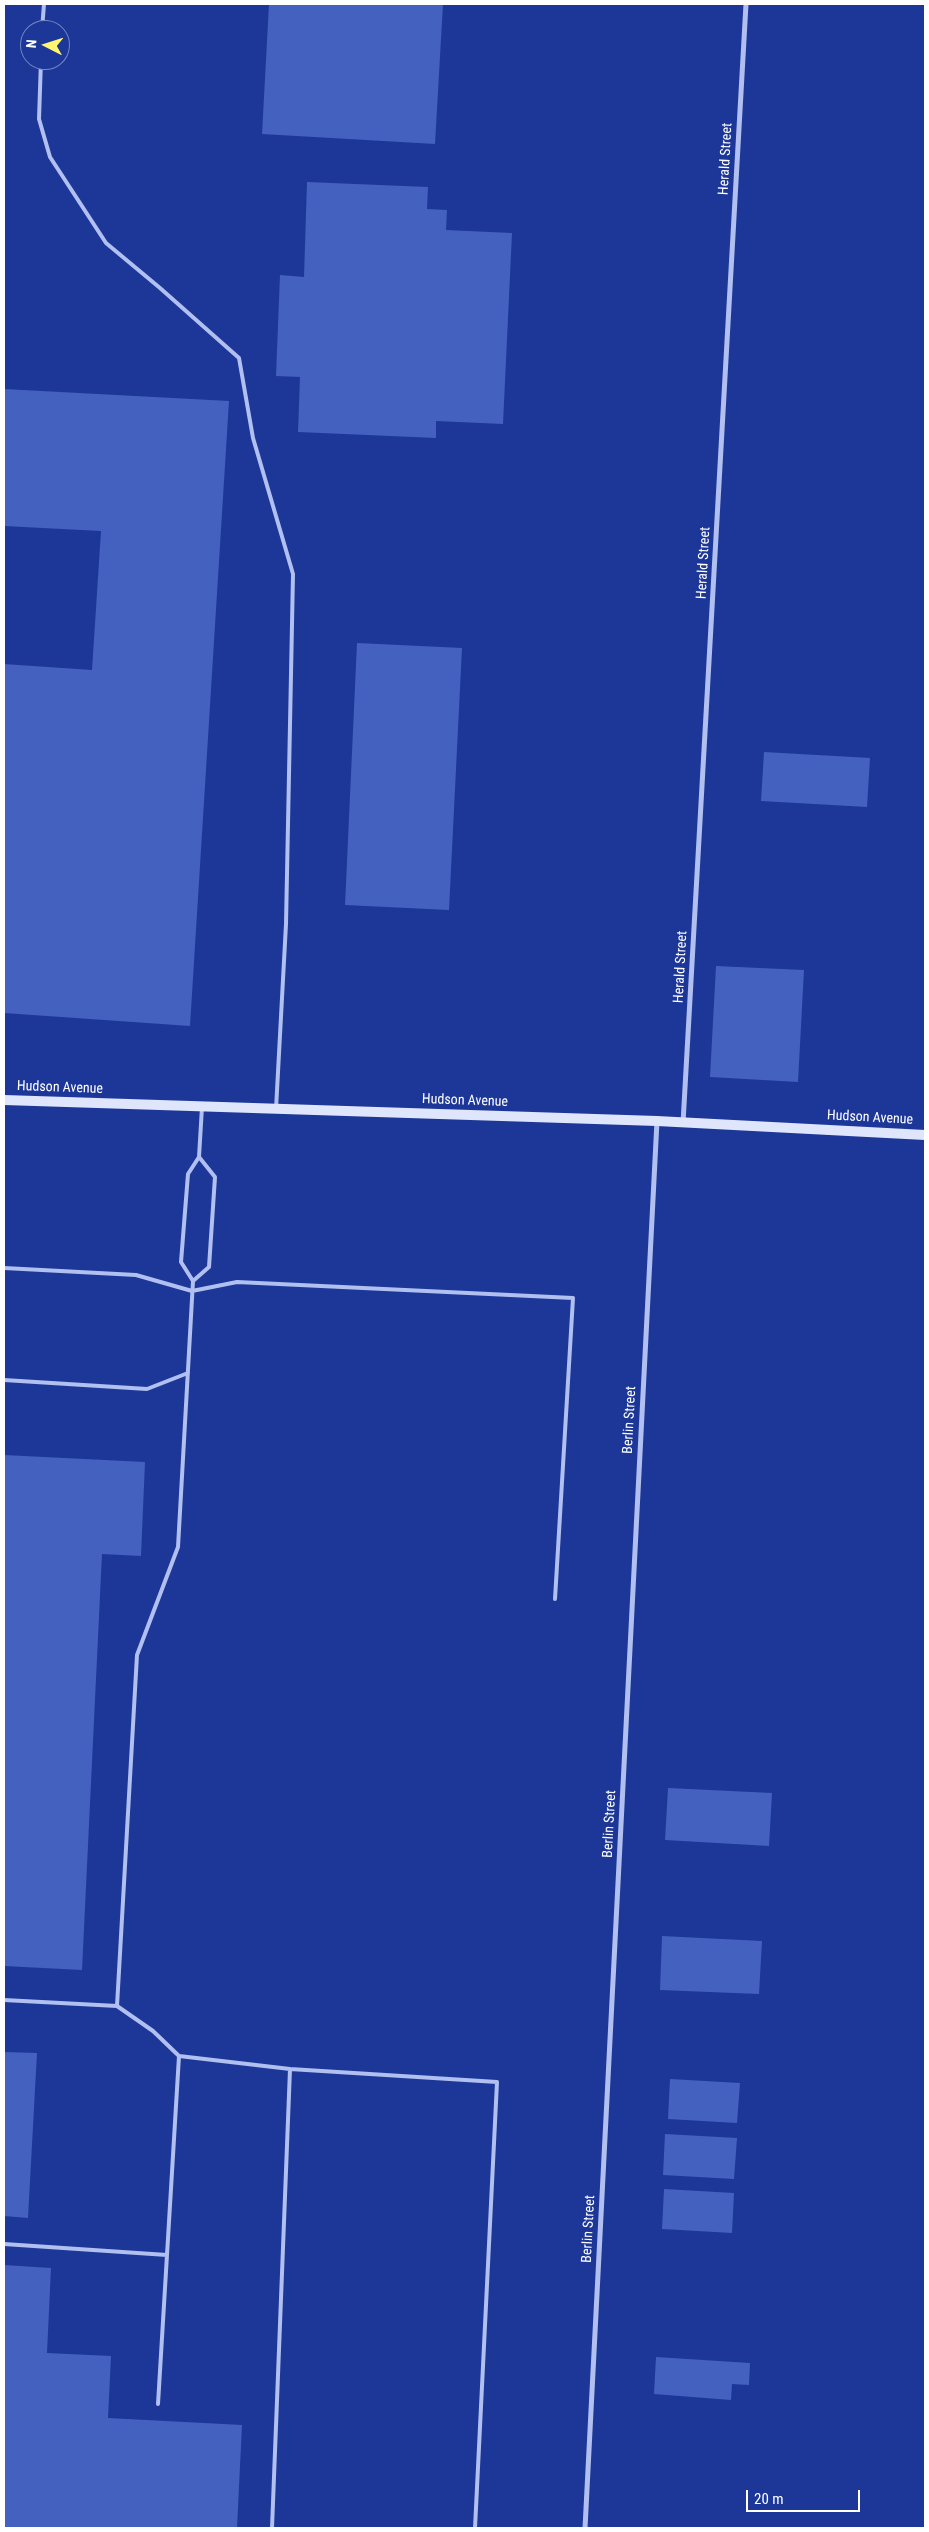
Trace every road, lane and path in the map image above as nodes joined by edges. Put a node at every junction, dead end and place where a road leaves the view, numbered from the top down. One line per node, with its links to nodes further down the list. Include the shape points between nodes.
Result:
1 (44, 4): 3 (lane)
2 (746, 4): 9 (street, Herald Street)
3 (43, 20)
4 (41, 70): 7 (lane, via 39,119 50,157 106,244 239,358 253,438 293,574 285,930)
5 (4, 1100): 6 (main road, Hudson Avenue)
6 (202, 1106): 7 (main road, Hudson Avenue); 11 (lane)
7 (276, 1109): 8 (main road, Hudson Avenue)
8 (657, 1121): 9 (main road, Hudson Avenue); 27 (street, Berlin Street)
9 (683, 1123): 10 (main road, Hudson Avenue)
10 (925, 1135)
11 (199, 1158): 13 (lane, via 188,1174 181,1262); 13 (lane, via 215,1177 209,1267)
12 (4, 1268): 14 (lane, via 136,1275)
13 (193, 1281): 14 (lane)
14 (192, 1291): 15 (lane); 17 (lane, via 237,1282 573,1298)
15 (188, 1373): 16 (lane, via 147,1389); 19 (lane, via 178,1547 137,1655)
16 (4, 1380)
17 (555, 1599)
18 (4, 2000): 19 (lane)
19 (117, 2006): 20 (lane, via 153,2031)
20 (179, 2056): 21 (lane); 23 (lane)
21 (290, 2069): 25 (lane); 26 (lane, via 498,2082)
22 (4, 2244): 23 (lane)
23 (166, 2255): 24 (lane)
24 (158, 2404)
25 (272, 2528)
26 (476, 2528)
27 (585, 2528)

